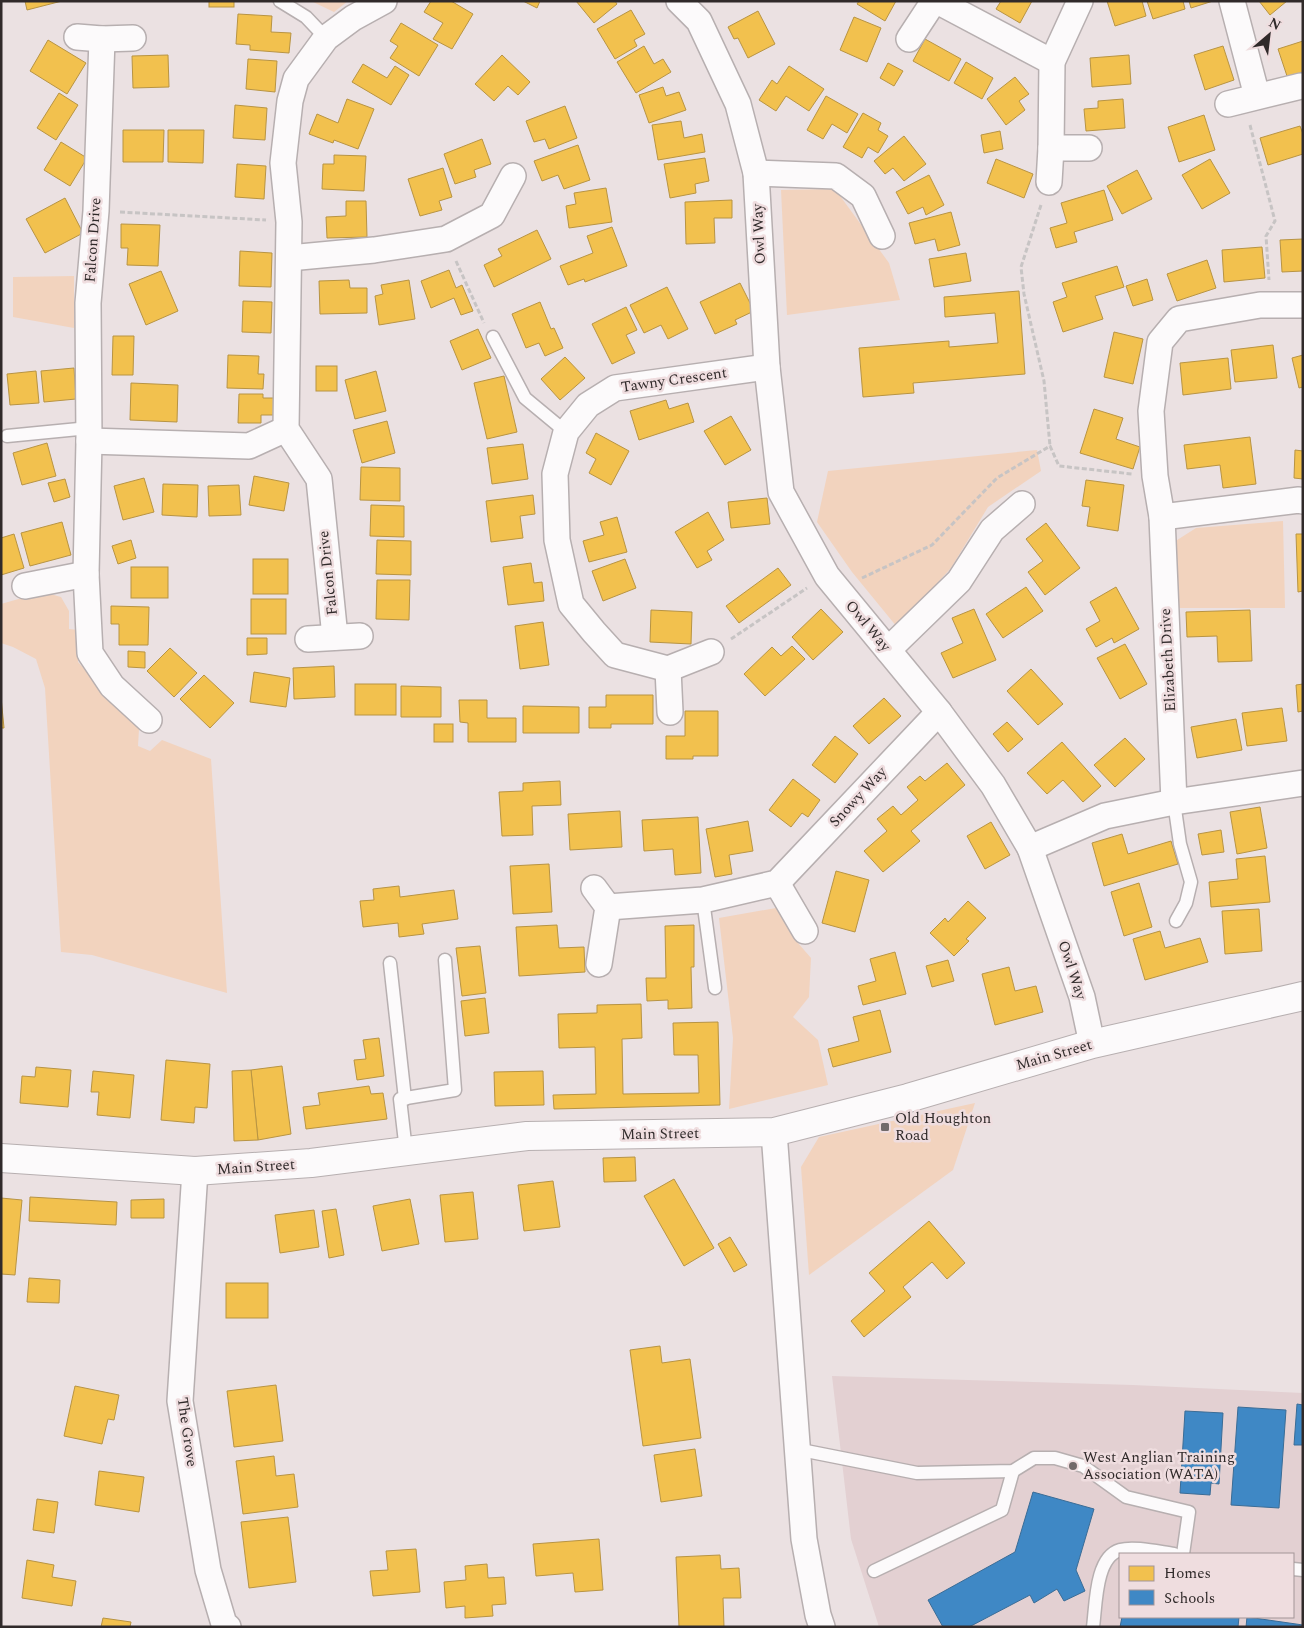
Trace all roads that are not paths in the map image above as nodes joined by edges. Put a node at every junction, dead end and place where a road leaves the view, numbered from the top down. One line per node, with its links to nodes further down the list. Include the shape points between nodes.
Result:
1 (280, 1): 9 (lane, via 306,17)
2 (384, 1): 9 (street)
3 (678, 1): 16 (street, Owl Way, via 699,21 738,104)
4 (935, 1): 11 (street); 12 (street)
5 (1080, 1): 12 (street)
6 (1232, 1): 13 (street, via 1243,100)
7 (77, 37): 10 (street)
8 (133, 38): 10 (street)
9 (326, 38): 20 (street, via 296,79 290,101 283,163)
10 (102, 39): 26 (street, Falcon Drive, via 96,211 88,303)
11 (909, 39)
12 (1052, 62): 14 (street)
13 (1302, 86)
14 (1051, 148): 15 (street); 18 (street)
15 (1090, 148)
16 (756, 173): 19 (street, via 836,176 863,196); 23 (street, Owl Way)
17 (513, 176): 20 (street, via 492,215 446,240)
18 (1049, 182)
19 (882, 236)
20 (289, 258): 24 (street)
21 (1303, 305): 30 (street, Elizabeth Drive, via 1260,305 1179,319 1160,342 1151,411 1155,476)
22 (493, 337): 25 (lane, via 525,398)
23 (767, 367): 25 (street, Tawny Crescent, via 616,388 588,404); 36 (street, Owl Way, via 781,492 826,576)
24 (286, 429): 26 (street, via 249,446); 34 (street, Falcon Drive, via 319,480)
25 (566, 432): 38 (street, Tawny Crescent, via 555,474 557,540 571,604 615,655)
26 (89, 434): 27 (lane); 31 (street, Falcon Drive)
27 (6, 436)
28 (1303, 501): 30 (street)
29 (1022, 504): 36 (street, via 992,530 959,581)
30 (1162, 517): 43 (street, Elizabeth Drive)
31 (86, 574): 32 (street); 41 (street, Falcon Drive, via 90,653 112,686)
32 (25, 586)
33 (360, 636): 34 (street, Falcon Drive)
34 (335, 637): 35 (street, Falcon Drive)
35 (308, 639)
36 (888, 650): 40 (street, Owl Way)
37 (711, 652): 38 (street)
38 (668, 669): 39 (street)
39 (670, 712)
40 (939, 712): 44 (street, Owl Way, via 993,785); 45 (street, Snowy Way)
41 (149, 720)
42 (1303, 783): 43 (street)
43 (1174, 802): 44 (street, via 1105,816); 47 (lane, via 1190,882 1186,903)
44 (1030, 848): 54 (street, Owl Way, via 1082,997)
45 (777, 883): 46 (street); 48 (street)
46 (703, 900): 51 (street, via 601,898); 52 (lane)
47 (1176, 921)
48 (805, 931)
49 (445, 960): 55 (lane, via 455,1090)
50 (390, 963): 55 (lane)
51 (599, 964)
52 (715, 988)
53 (1303, 996): 54 (main road, Main Street)
54 (1092, 1044): 56 (main road, Main Street, via 908,1098)
55 (405, 1099): 57 (lane, via 400,1099)
56 (774, 1132): 57 (main road, Main Street, via 527,1136); 60 (street)
57 (406, 1151): 59 (main road, Main Street, via 311,1163)
58 (1, 1158): 59 (main road, Main Street)
59 (195, 1171): 65 (street, The Grove, via 180,1401 208,1570 224,1624)
60 (796, 1449): 61 (lane, via 918,1473); 66 (street, via 804,1539)
61 (1013, 1471): 63 (lane, via 1034,1458 1055,1458 1083,1466 1126,1497 1189,1512); 64 (lane, via 1002,1510)
62 (1165, 1553): 67 (lane, via 1130,1549 1118,1550 1109,1557 1100,1572)
63 (1183, 1553)
64 (874, 1571)
65 (228, 1627)
66 (822, 1627)
67 (1094, 1627)

